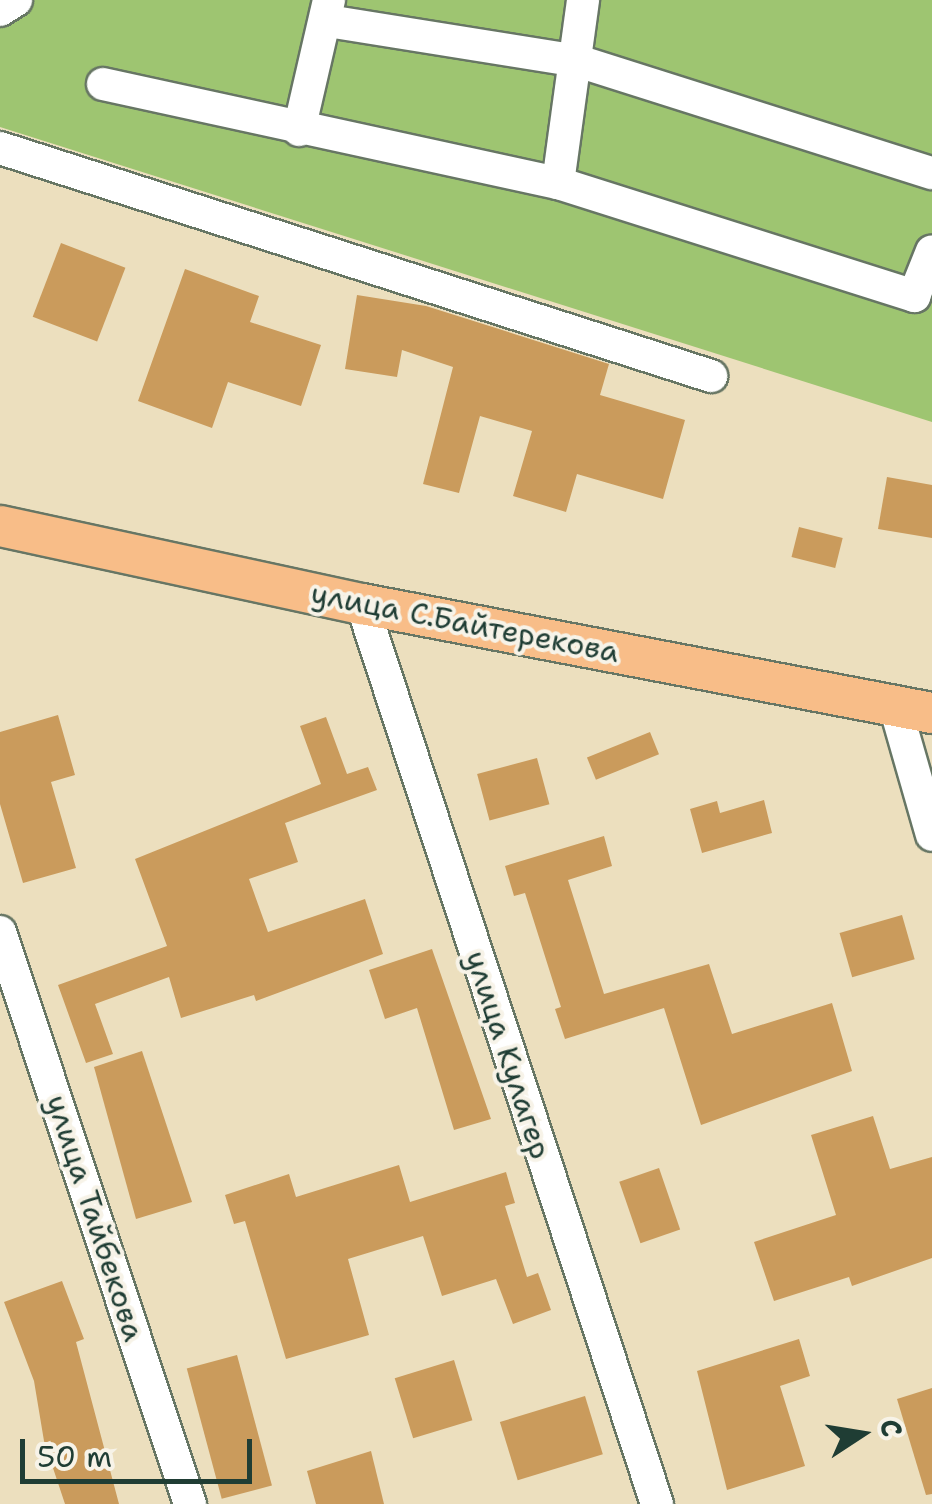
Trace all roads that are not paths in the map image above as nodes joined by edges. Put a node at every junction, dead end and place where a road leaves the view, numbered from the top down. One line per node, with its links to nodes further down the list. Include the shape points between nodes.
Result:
1 (16, 0): 3 (street)
2 (583, 0): 5 (street)
3 (0, 10)
4 (328, 10): 5 (street); 7 (street)
5 (578, 61): 9 (street); 10 (street)
6 (104, 84): 7 (street)
7 (298, 130): 10 (street)
8 (0, 148): 12 (street)
9 (932, 173)
10 (558, 183): 11 (street, via 914,296)
11 (932, 252)
12 (711, 376)
13 (0, 526): 14 (main road, улица С.Байтерекова)
14 (362, 604): 15 (main road, улица С.Байтерекова); 19 (street, улица Кулагер)
15 (913, 710): 16 (street)
16 (932, 834)
17 (0, 932): 18 (street, улица Тайбекова)
18 (190, 1504)
19 (657, 1504)

